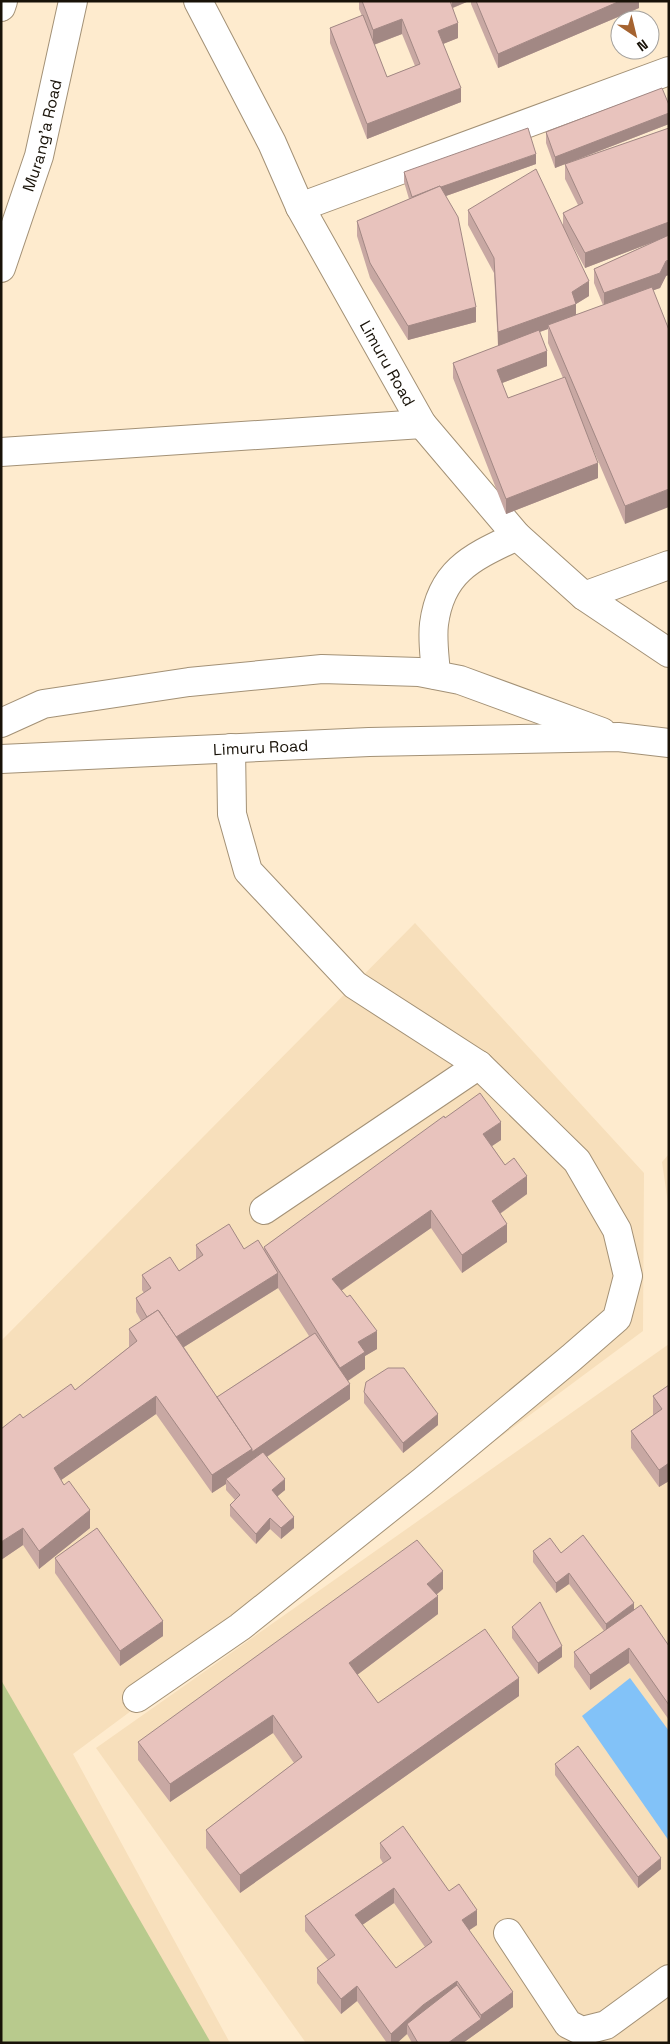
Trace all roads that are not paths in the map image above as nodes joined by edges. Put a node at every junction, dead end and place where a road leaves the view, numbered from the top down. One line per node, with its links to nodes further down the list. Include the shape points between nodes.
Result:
1 (3, 1): 4 (main road)
2 (73, 1): 7 (main road, Murang'a Road, via 39,156)
3 (198, 1): 6 (main road, Limuru Road, via 272,143)
4 (1, 7)
5 (669, 70): 6 (main road)
6 (300, 207): 8 (main road, Limuru Road)
7 (1, 268)
8 (422, 424): 9 (main road); 10 (main road, Limuru Road)
9 (1, 452)
10 (517, 536): 12 (main road, Limuru Road); 14 (main road, via 485,551 457,570 439,598 434,625)
11 (669, 565): 12 (main road)
12 (584, 596): 13 (main road, Limuru Road)
13 (669, 653)
14 (436, 675): 15 (main road, via 322,669 189,682 43,704); 16 (main road, via 460,680)
15 (1, 723)
16 (618, 737): 17 (main road, Limuru Road); 18 (main road, Limuru Road)
17 (669, 743)
18 (231, 748): 19 (main road, Limuru Road); 20 (main road, via 232,814 248,871 355,985)
19 (1, 759)
20 (479, 1065): 21 (main road); 22 (main road, via 576,1160 617,1230 628,1276 617,1318 423,1482 248,1621)
21 (264, 1210)
22 (137, 1698)
23 (508, 1933): 24 (main road, via 568,2024 582,2031 606,2025)
24 (669, 1979)

